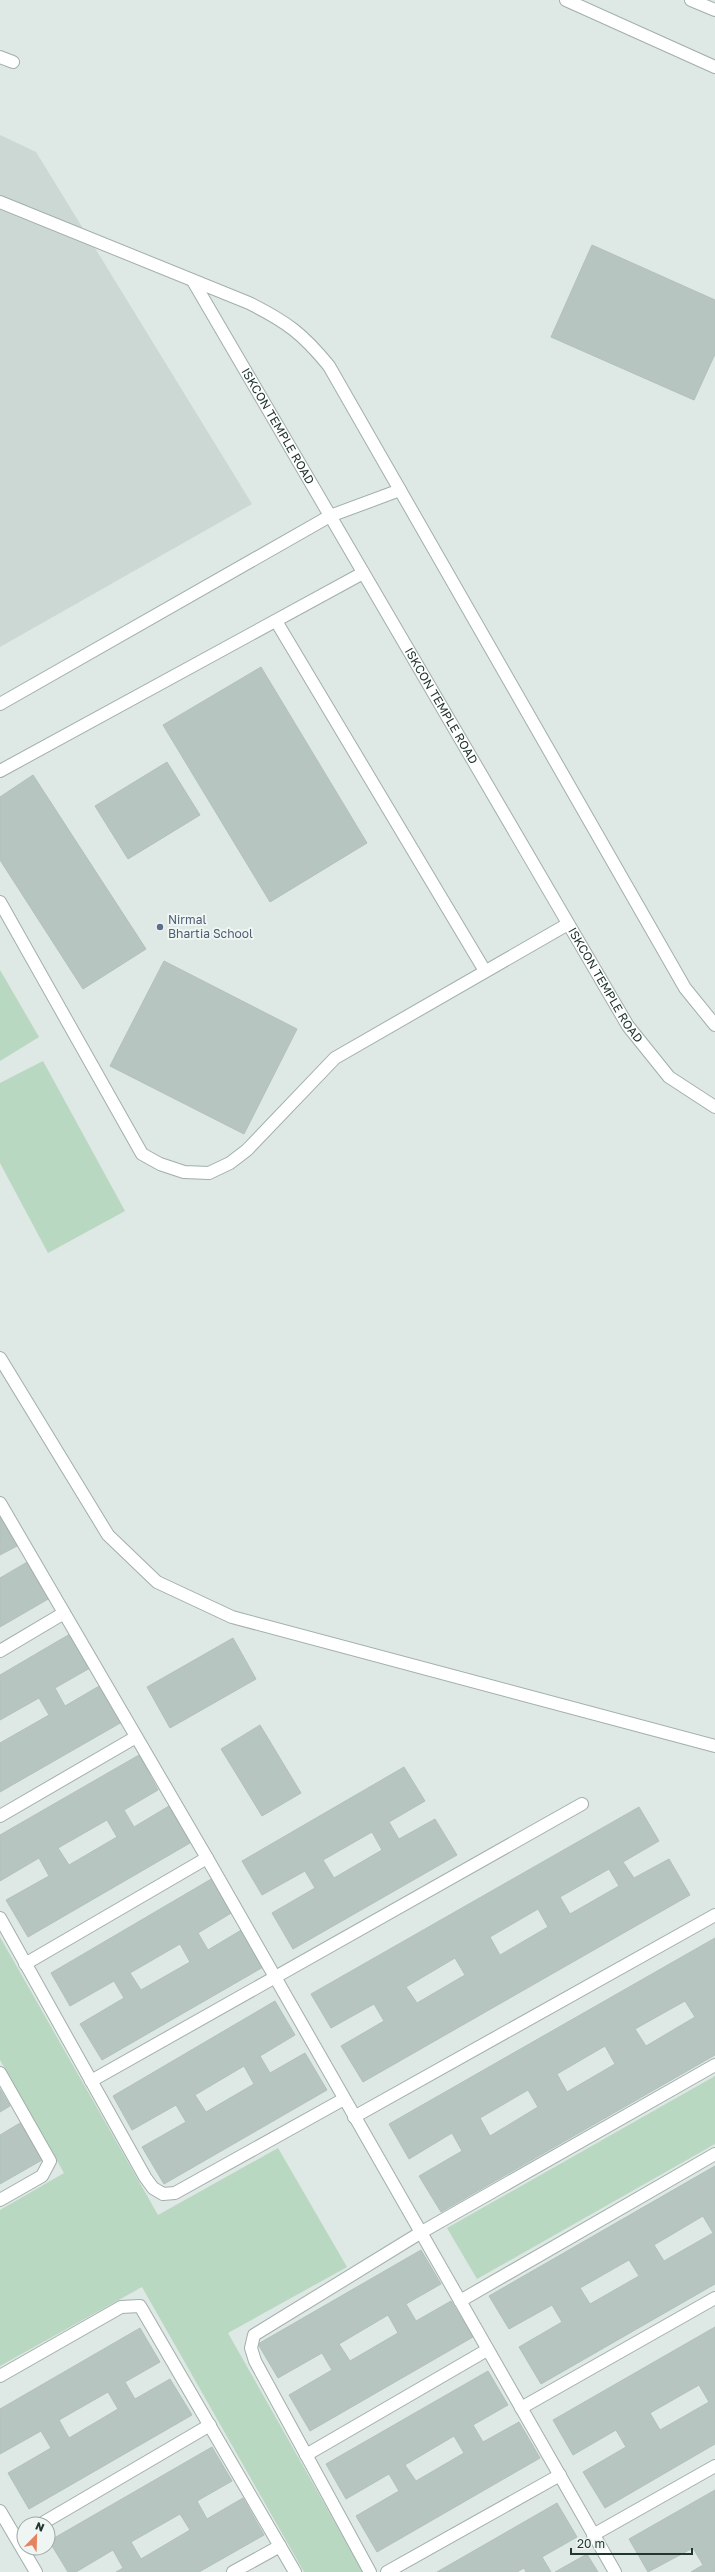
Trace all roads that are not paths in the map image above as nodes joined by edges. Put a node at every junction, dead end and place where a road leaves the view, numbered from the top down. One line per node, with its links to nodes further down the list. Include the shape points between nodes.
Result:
1 (566, 0): 6 (street)
2 (691, 0): 3 (street)
3 (715, 10)
4 (0, 57): 5 (street)
5 (13, 62)
6 (715, 67)
7 (0, 202): 8 (street)
8 (194, 281): 9 (street, via 249,302 280,318 307,340 329,366); 10 (street, ISKCON TEMPLE ROAD)
9 (400, 490): 10 (street); 18 (street, via 685,988)
10 (330, 516): 11 (street, ISKCON TEMPLE ROAD); 13 (street)
11 (363, 573): 12 (street); 16 (street, ISKCON TEMPLE ROAD)
12 (276, 620): 14 (street); 17 (street)
13 (0, 704)
14 (0, 771)
15 (0, 902): 17 (street, via 142,1154 160,1164 184,1172 209,1173 230,1163 247,1150 335,1058)
16 (568, 924): 17 (street); 19 (street, ISKCON TEMPLE ROAD, via 628,1026 669,1077)
17 (485, 971)
18 (715, 1025)
19 (715, 1107)
20 (0, 1358): 25 (street, via 108,1535 157,1582 232,1617)
21 (0, 1503): 22 (street)
22 (64, 1613): 23 (street); 24 (street)
23 (0, 1651)
24 (136, 1737): 27 (street); 28 (street)
25 (715, 1746)
26 (582, 1804): 32 (street)
27 (0, 1816)
28 (207, 1858): 31 (street); 32 (street)
29 (715, 1915): 37 (street)
30 (0, 1918): 31 (street)
31 (25, 1964): 35 (street)
32 (275, 1977): 35 (street); 36 (street)
33 (715, 2065): 40 (street)
34 (0, 2073): 39 (street, via 50,2161 42,2176)
35 (91, 2081): 36 (street, via 145,2177 153,2188 163,2194 175,2193)
36 (344, 2099): 37 (street)
37 (354, 2117): 40 (street)
38 (715, 2154): 42 (street)
39 (0, 2200)
40 (420, 2233): 42 (street); 47 (street, via 254,2335 251,2348 255,2361)
41 (715, 2298): 45 (street)
42 (460, 2301): 43 (street)
43 (487, 2350): 45 (street); 47 (street)
44 (0, 2376): 46 (street, via 121,2307 140,2306)
45 (521, 2408): 49 (street)
46 (210, 2425): 51 (street); 54 (street)
47 (306, 2455): 59 (street)
48 (715, 2466): 53 (street)
49 (560, 2475): 53 (street); 60 (street)
50 (0, 2511): 52 (street)
51 (54, 2516)
52 (16, 2531)
53 (593, 2535): 61 (street)
54 (280, 2546): 57 (street); 58 (street)
55 (29, 2556): 56 (street)
56 (36, 2572)
57 (233, 2572)
58 (295, 2572)
59 (370, 2572)
60 (387, 2572)
61 (615, 2572)

